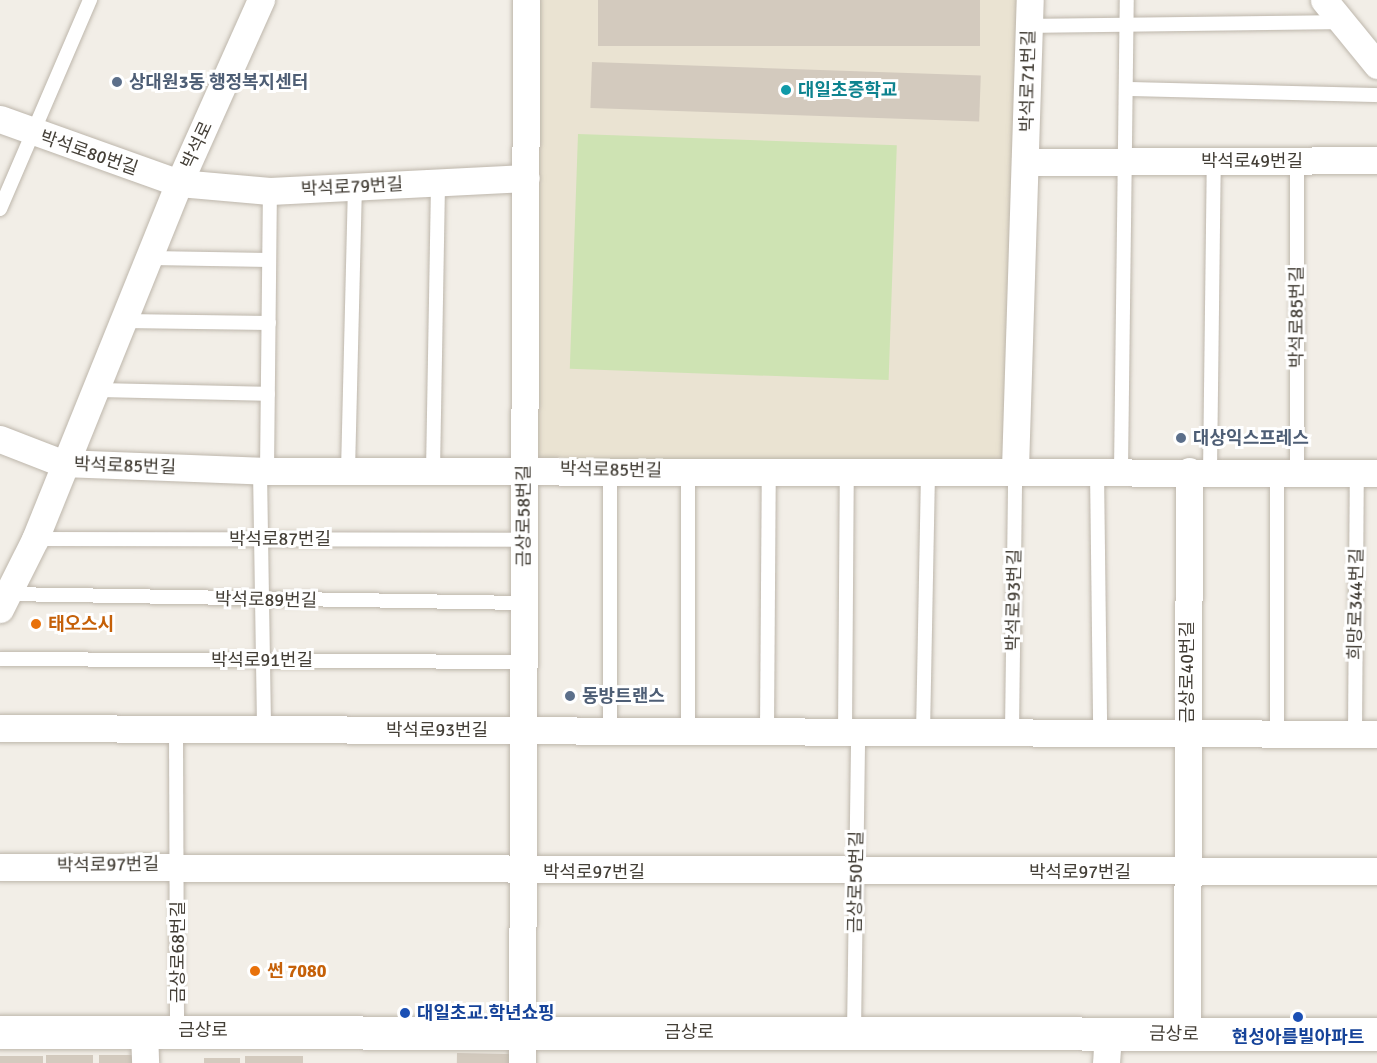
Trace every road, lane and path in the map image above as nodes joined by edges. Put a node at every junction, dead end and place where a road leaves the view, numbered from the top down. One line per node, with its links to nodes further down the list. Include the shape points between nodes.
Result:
1 (90, 0): 13 (lane)
2 (261, 0): 21 (street, 박석로)
3 (526, 0): 19 (street, 금상로58번길)
4 (1127, 0): 8 (lane)
5 (1324, 0): 7 (street)
6 (1029, 13): 8 (lane); 17 (street, 박석로71번길)
7 (1342, 22): 8 (lane); 9 (street)
8 (1127, 25): 10 (lane)
9 (1377, 65)
10 (1127, 89): 11 (lane); 18 (lane)
11 (1377, 95)
12 (0, 119): 13 (street, 박석로80번길)
13 (33, 134): 21 (street, 박석로80번길); 24 (lane)
14 (1377, 160): 16 (street, 박석로49번길)
15 (1214, 161): 16 (street, 박석로49번길); 18 (street, 박석로49번길); 44 (lane)
16 (1297, 161): 45 (lane, 박석로85번길)
17 (1026, 162): 18 (street, 박석로49번길); 33 (street)
18 (1127, 162): 36 (lane)
19 (526, 178): 20 (street, 박석로79번길); 34 (street, 금상로58번길)
20 (438, 182): 22 (street, 박석로79번길); 39 (lane)
21 (179, 183): 23 (street, 박석로79번길); 25 (street, 박석로)
22 (355, 186): 23 (street, 박석로79번길); 38 (lane)
23 (270, 191): 26 (lane)
24 (0, 210)
25 (151, 258): 26 (lane); 27 (street, 박석로)
26 (269, 260): 28 (lane)
27 (124, 321): 28 (lane); 29 (street, 박석로)
28 (269, 323): 30 (lane)
29 (94, 390): 30 (lane); 32 (street, 박석로)
30 (268, 394): 37 (lane)
31 (0, 439): 32 (street, 박석로85번길)
32 (62, 463): 37 (street, 박석로85번길); 47 (street, 박석로)
33 (1016, 468): 36 (street, 박석로85번길); 43 (street, 박석로85번길); 64 (lane, 박석로93번길)
34 (524, 470): 39 (street, 박석로85번길); 40 (street, 박석로85번길); 49 (street, 금상로58번길)
35 (769, 470): 41 (street, 박석로85번길); 42 (street, 박석로85번길); 61 (lane)
36 (1109, 470): 44 (street, 박석로85번길); 66 (lane)
37 (264, 471): 38 (street, 박석로85번길); 48 (lane)
38 (348, 471): 39 (street, 박석로85번길)
39 (433, 471)
40 (610, 471): 41 (street, 박석로85번길); 59 (lane)
41 (688, 471): 60 (lane)
42 (847, 472): 43 (street, 박석로85번길); 63 (lane)
43 (928, 472): 65 (lane)
44 (1199, 472): 45 (street, 박석로85번길); 68 (street, 금상로40번길)
45 (1287, 472): 46 (street, 박석로85번길); 67 (lane)
46 (1367, 473): 69 (lane, 희망로344번길)
47 (35, 539): 48 (lane, 박석로87번길); 51 (street, 박석로)
48 (261, 539): 49 (lane, 박석로87번길); 50 (lane)
49 (525, 540): 52 (street, 금상로58번길)
50 (262, 600): 51 (lane, 박석로89번길); 52 (lane, 박석로89번길); 54 (lane)
51 (3, 602)
52 (524, 603): 55 (street, 금상로58번길)
53 (0, 659): 54 (lane, 박석로91번길)
54 (263, 660): 55 (lane, 박석로91번길); 58 (lane)
55 (524, 662): 57 (street, 금상로58번길)
56 (0, 728): 62 (street, 박석로93번길)
57 (525, 729): 58 (street, 박석로93번길); 59 (street, 박석로93번길); 75 (street, 금상로58번길)
58 (264, 730): 62 (street, 박석로93번길)
59 (610, 730): 60 (street, 박석로93번길)
60 (688, 730): 61 (street, 박석로93번길)
61 (767, 730): 63 (street, 박석로93번길)
62 (176, 731): 70 (lane, 금상로68번길)
63 (851, 732): 65 (street, 박석로93번길); 72 (lane, 금상로50번길)
64 (1012, 732): 65 (street, 박석로93번길); 66 (street, 박석로93번길)
65 (923, 733)
66 (1100, 733): 68 (street, 박석로93번길)
67 (1277, 733): 68 (street, 희망로344번길); 69 (street, 희망로344번길)
68 (1187, 734): 73 (street, 금상로40번길)
69 (1366, 734)
70 (178, 864): 71 (street, 박석로97번길); 75 (street, 박석로97번길); 77 (lane, 금상로68번길)
71 (0, 867)
72 (856, 872): 73 (street, 박석로97번길); 75 (street, 박석로97번길); 79 (lane, 금상로50번길)
73 (1188, 872): 74 (street); 81 (street, 금상로40번길)
74 (1377, 872)
75 (523, 873): 82 (street, 금상로58번길)
76 (144, 1030): 77 (street, 금상로); 78 (street, 금상로); 84 (street)
77 (177, 1030): 82 (street, 금상로)
78 (0, 1032)
79 (854, 1032): 82 (street, 금상로); 83 (street, 금상로)
80 (1377, 1034): 81 (street, 금상로)
81 (1187, 1035): 83 (street, 금상로)
82 (522, 1048)
83 (1107, 1048)
84 (145, 1063)

